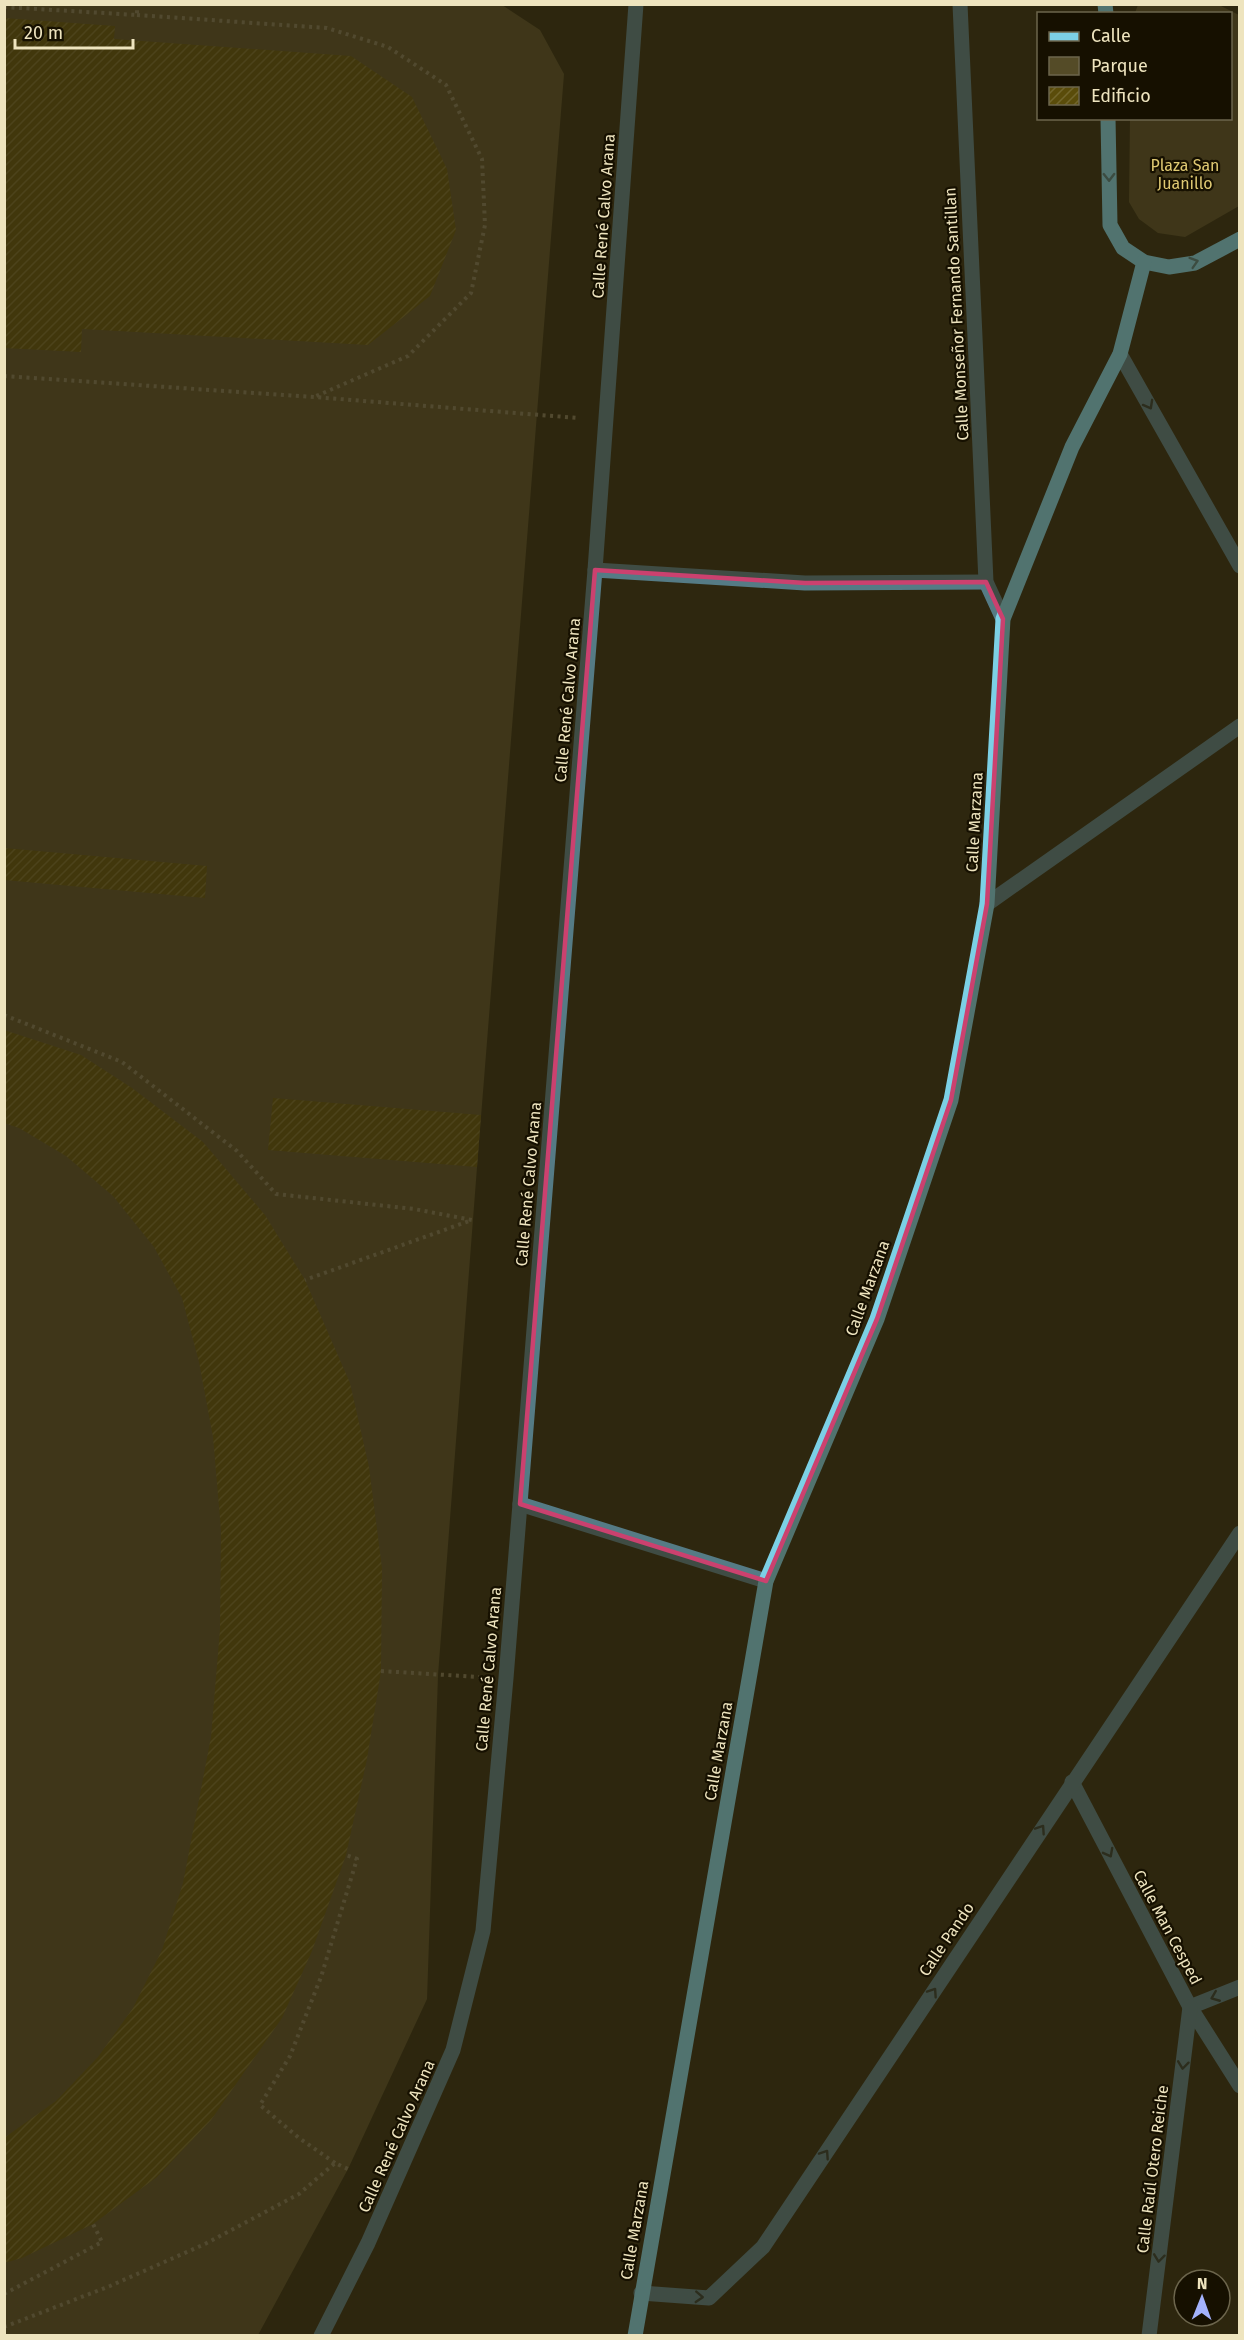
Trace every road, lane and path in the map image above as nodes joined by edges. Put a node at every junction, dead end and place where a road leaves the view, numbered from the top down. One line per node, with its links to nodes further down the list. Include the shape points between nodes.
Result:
1 (137, 4): 5 (path)
2 (636, 4): 12 (street, Calle René Calvo Arana)
3 (960, 4): 15 (street, Calle Monseñor Fernando Santillan)
4 (4, 7): 5 (path)
5 (137, 15): 11 (path, via 327,28 388,47 446,85 482,159 486,225 471,293 408,356)
6 (1108, 120): 8 (main road, one-way to 8, via 1110,225 1124,248)
7 (1239, 239): 8 (main road, one-way to 7, via 1169,267 1195,263)
8 (1144, 262): 9 (main road, Calle Marzana)
9 (1120, 354): 13 (street, one-way to 13); 16 (main road, Calle Marzana, via 1072,447)
10 (4, 376): 11 (path)
11 (315, 396): 12 (path)
12 (606, 421): 14 (street, Calle René Calvo Arana)
13 (1239, 566)
14 (595, 570): 15 (street, via 805,583); 21 (street, Calle René Calvo Arana)
15 (986, 582): 16 (street, Calle Monseñor Fernando Santillan)
16 (1003, 619): 18 (main road, Calle Marzana)
17 (1239, 726): 18 (street)
18 (987, 904): 23 (main road, Calle Marzana, via 951,1100 877,1319)
19 (4, 1015): 20 (path, via 122,1062 237,1151 276,1194 414,1209 472,1220)
20 (305, 1280)
21 (520, 1504): 23 (street); 25 (street, Calle René Calvo Arana)
22 (1239, 1533): 26 (street, Calle Pando)
23 (766, 1581): 34 (main road, Calle Marzana)
24 (381, 1671): 25 (path)
25 (506, 1678): 37 (street, Calle René Calvo Arana, via 483,1931 453,2050 368,2243)
26 (1072, 1782): 29 (street, Calle Man Cesped, one-way to 29); 34 (street, Calle Pando, one-way to 26, via 709,2298 763,2247)
27 (346, 1855): 31 (path, via 357,1859 321,1977 290,2056 260,2105)
28 (1239, 1987): 29 (street, one-way to 29)
29 (1190, 2007): 30 (street, Calle Man Cesped); 39 (street, Calle Raúl Otero Reiche, one-way to 39)
30 (1239, 2086)
31 (335, 2163): 32 (path); 36 (path, via 299,2194 205,2244)
32 (348, 2169)
33 (93, 2224): 35 (path, via 102,2242)
34 (641, 2293): 38 (main road, Calle Marzana)
35 (4, 2294)
36 (4, 2327)
37 (321, 2336)
38 (635, 2336)
39 (1149, 2336)

